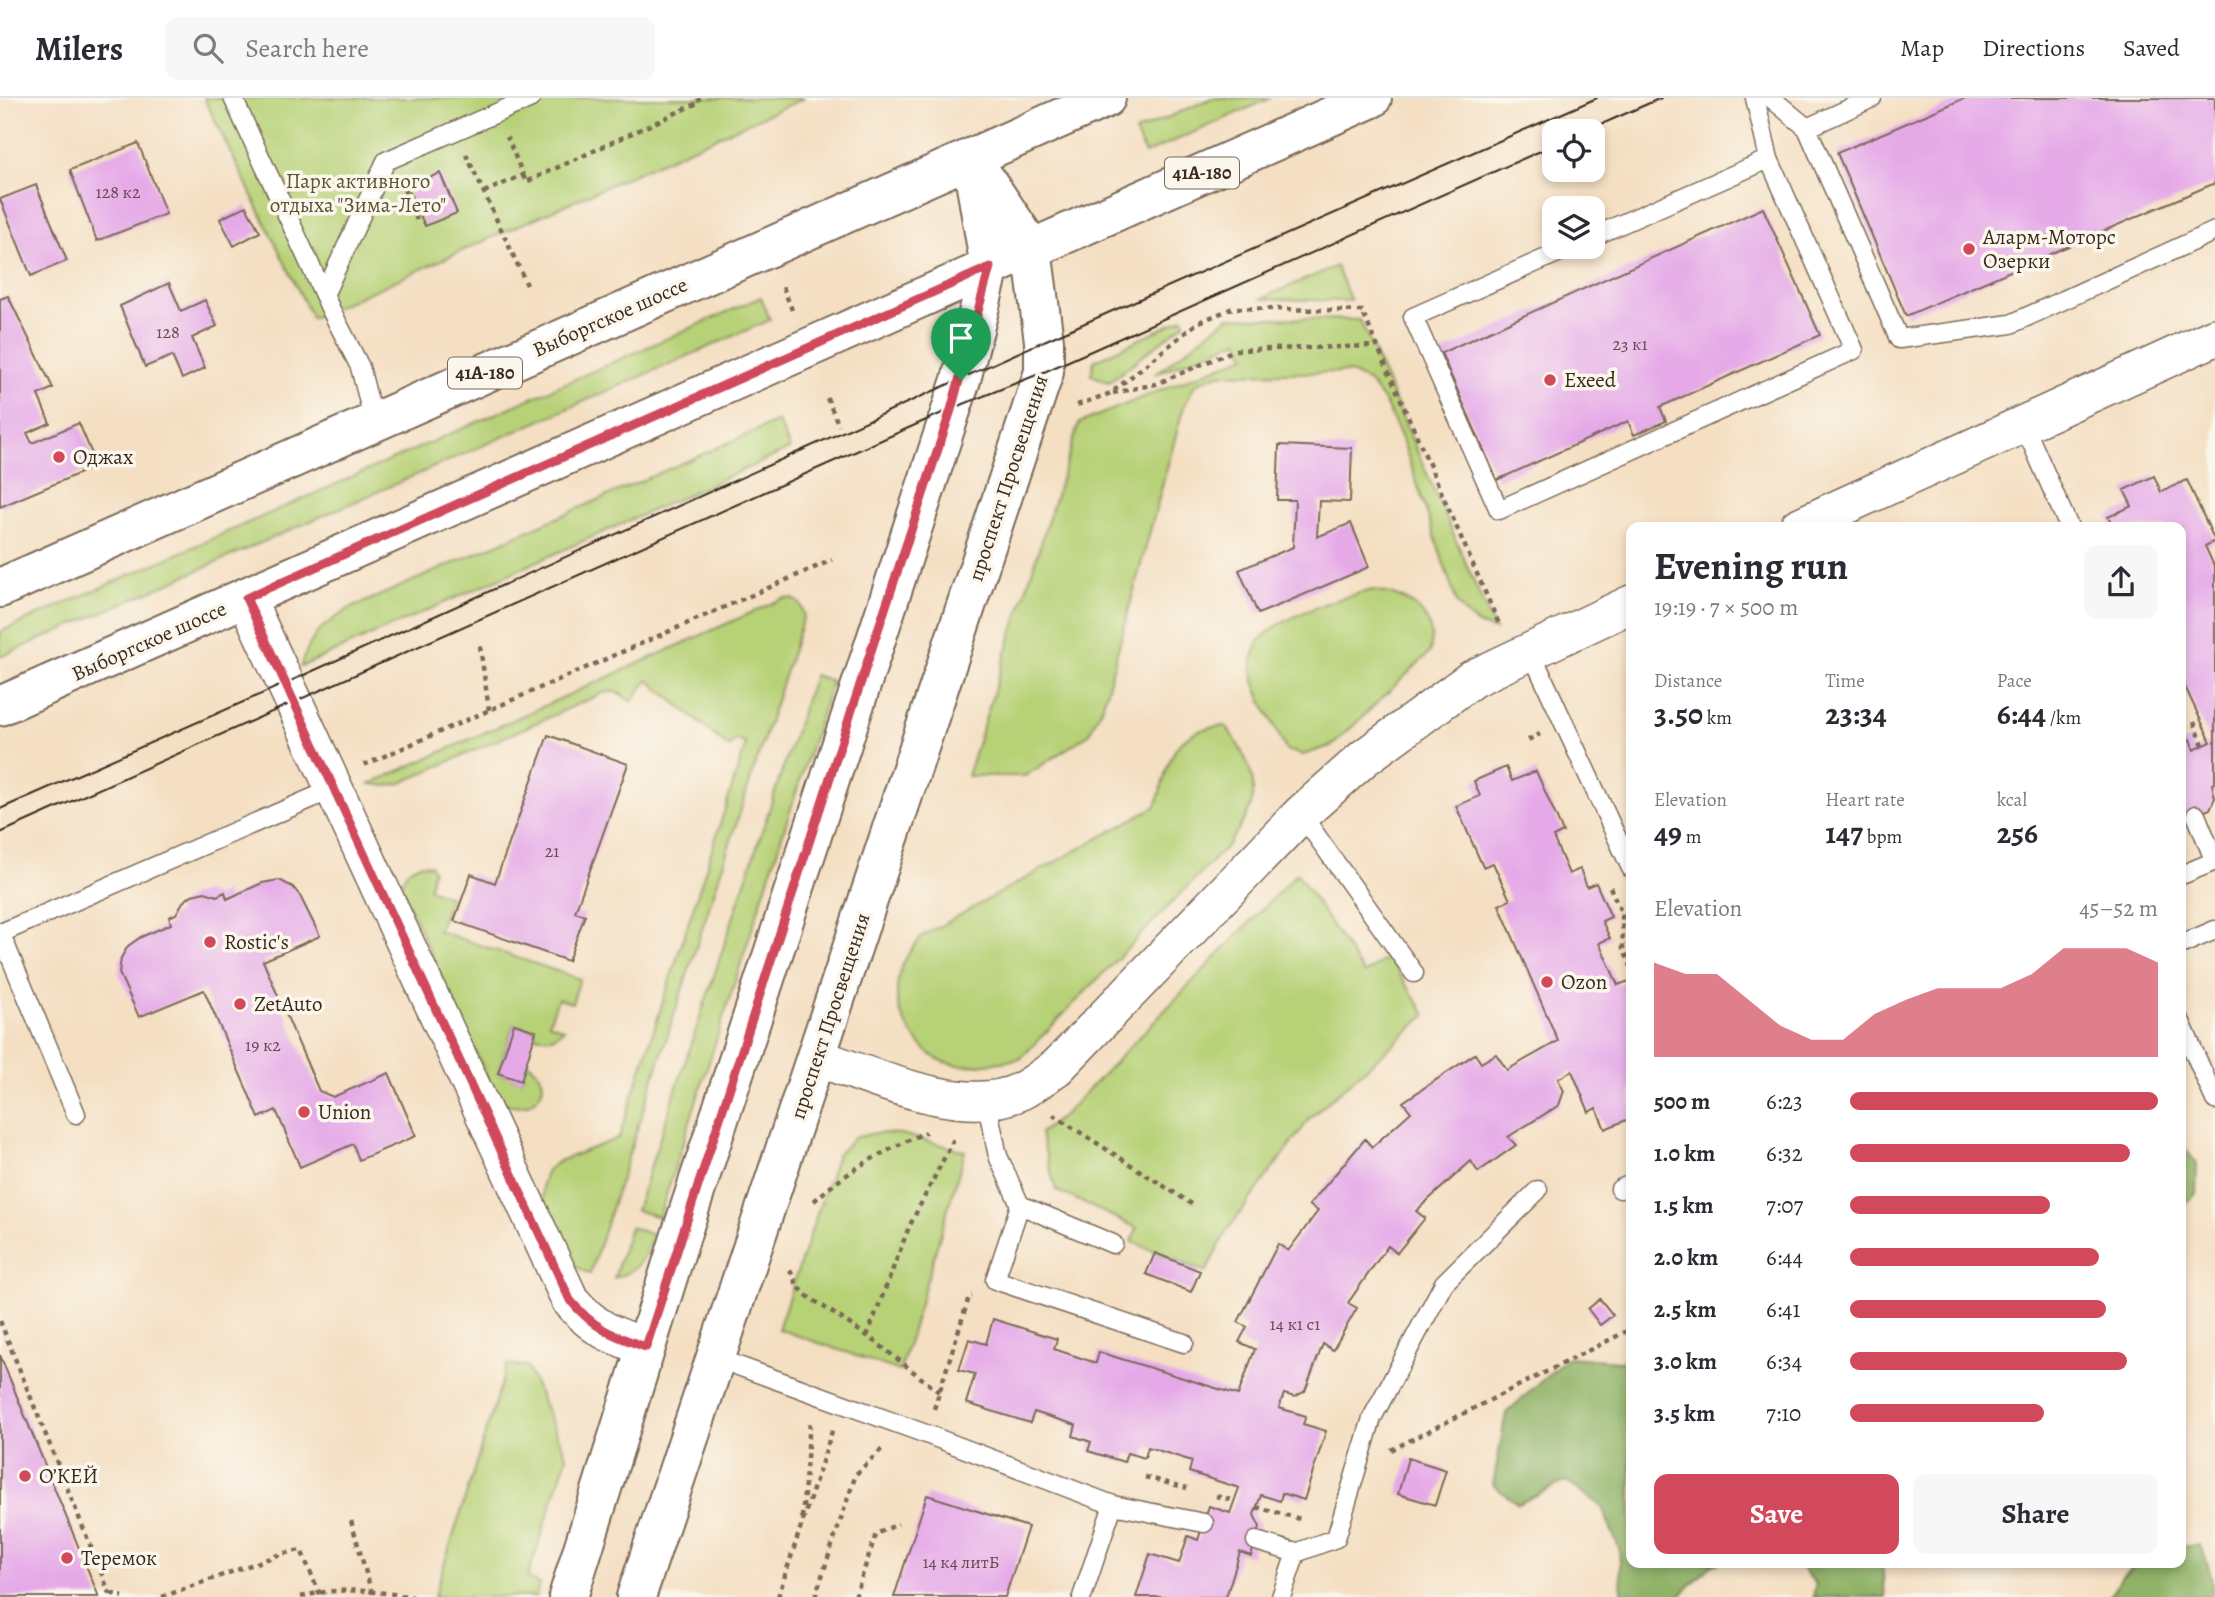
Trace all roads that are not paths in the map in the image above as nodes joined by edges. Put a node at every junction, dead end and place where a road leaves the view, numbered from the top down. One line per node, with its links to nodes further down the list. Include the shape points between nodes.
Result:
1 (233, 98): 16 (lane)
2 (531, 98): 16 (lane, via 386,161)
3 (1106, 98): 9 (main road, Выборгское шоссе / 41А-180)
4 (1372, 98): 13 (main road, Выборгское шоссе / 41А-180)
5 (1755, 98): 10 (lane)
6 (1772, 98): 8 (lane)
7 (1872, 98): 8 (lane)
8 (1807, 128): 12 (lane, via 1899,339 2011,324)
9 (971, 158): 13 (main road, проспект Просвещения); 15 (main road); 18 (main road, Выборгское шоссе / 41А-180)
10 (1769, 159): 11 (lane); 14 (lane, via 1854,350 1499,510 1413,317)
11 (1605, 231)
12 (2215, 232)
13 (1032, 249): 15 (main road, Выборгское шоссе / 41А-180); 38 (main road, проспект Просвещения, via 1044,372)
14 (1545, 259)
15 (990, 267): 23 (main road, Выборгское шоссе / 41А-180); 46 (main road, via 958,390)
16 (325, 293): 18 (lane, via 360,367)
17 (2215, 337): 19 (street)
18 (374, 422): 22 (main road, Выборгское шоссе / 41А-180)
19 (2023, 423): 20 (street); 21 (lane)
20 (1809, 522)
21 (2067, 522)
22 (0, 588)
23 (246, 598): 26 (main road, Выборгское шоссе / 41А-180); 27 (street)
24 (1626, 606): 25 (street)
25 (1522, 654): 28 (street, via 1472,679 1364,758); 30 (lane)
26 (0, 706)
27 (330, 785): 34 (lane); 46 (street, via 570,1300 607,1334)
28 (1301, 814): 36 (lane); 39 (street, via 1057,1067 1019,1092)
29 (2196, 815): 31 (lane)
30 (1626, 859)
31 (2215, 861): 32 (lane)
32 (2186, 873)
33 (2215, 930): 35 (lane)
34 (1, 932): 41 (lane)
35 (2186, 942)
36 (1414, 973)
37 (2186, 1034): 40 (lane)
38 (816, 1058): 39 (street, via 946,1099); 47 (main road, проспект Просвещения)
39 (986, 1100): 43 (lane, via 998,1156)
40 (2215, 1100)
41 (76, 1114)
42 (1538, 1190): 51 (lane, via 1444,1283 1372,1418 1336,1538)
43 (1020, 1205): 44 (lane); 45 (lane, via 995,1279)
44 (1113, 1244)
45 (1184, 1343)
46 (646, 1347): 52 (main road)
47 (716, 1359): 48 (lane); 53 (main road, проспект Просвещения)
48 (1113, 1505): 49 (lane); 54 (lane)
49 (1204, 1523)
50 (1256, 1541): 51 (lane)
51 (1296, 1553): 55 (lane)
52 (568, 1597)
53 (636, 1597)
54 (1082, 1597)
55 (1281, 1597)

